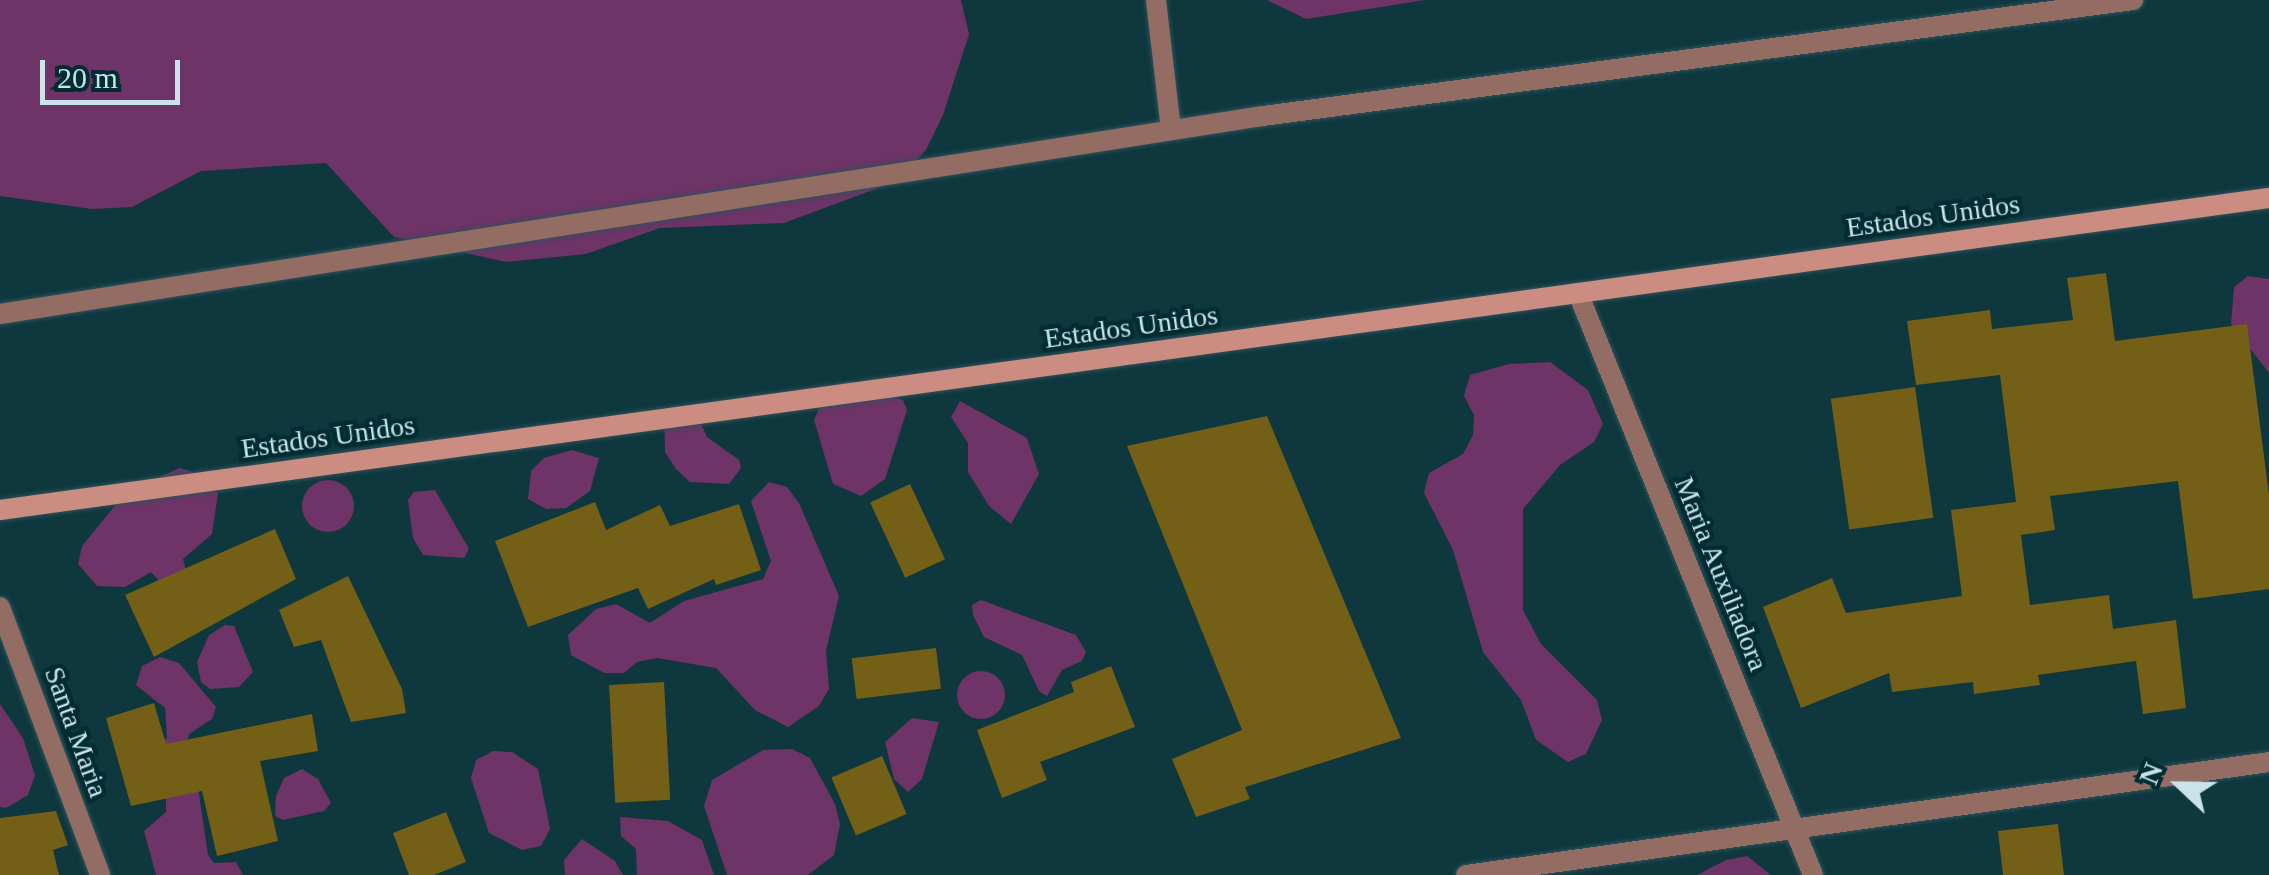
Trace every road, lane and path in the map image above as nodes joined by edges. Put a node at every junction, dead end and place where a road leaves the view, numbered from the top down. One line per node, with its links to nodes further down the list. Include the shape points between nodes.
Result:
1 (1156, 0): 3 (street)
2 (2133, 0): 3 (street)
3 (1171, 130): 6 (street)
4 (2269, 198): 5 (street, Estados Unidos)
5 (1578, 293): 7 (street, Estados Unidos); 10 (street, Maria Auxiliadora)
6 (0, 314)
7 (0, 510)
8 (0, 607): 11 (street, Santa Maria)
9 (2269, 762): 10 (street)
10 (1793, 824): 12 (street); 13 (street, Maria Auxiliadora)
11 (100, 875)
12 (1466, 875)
13 (1813, 875)

